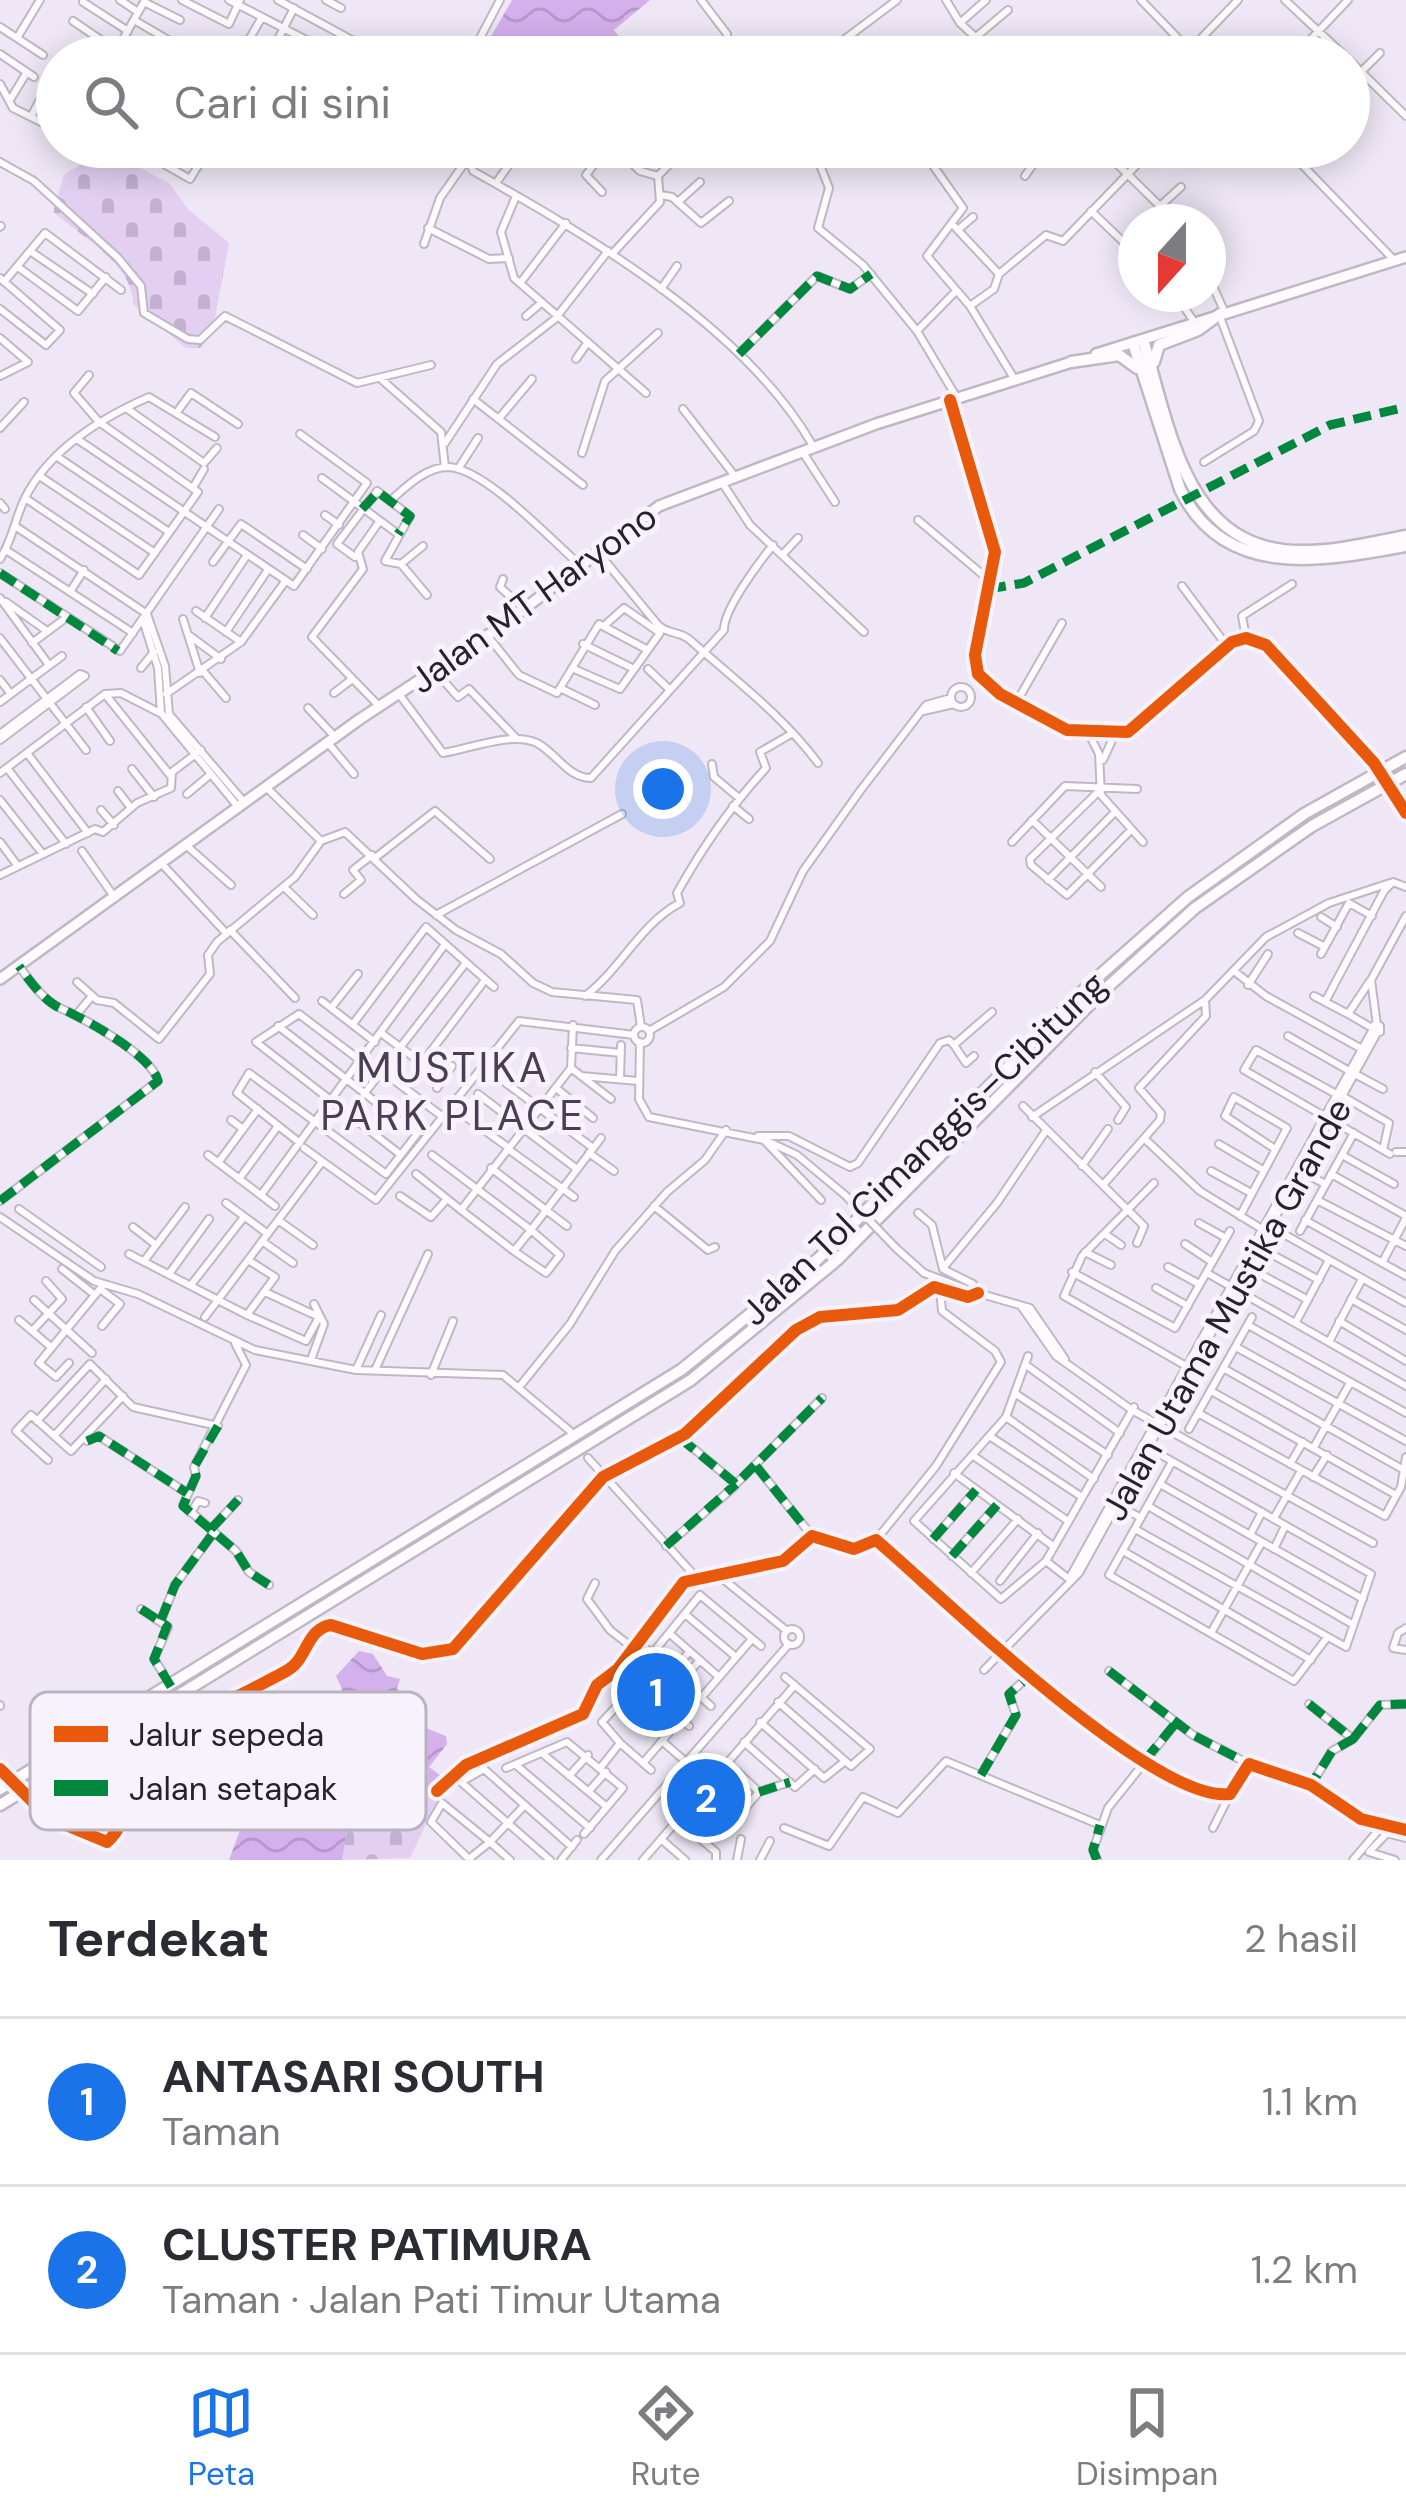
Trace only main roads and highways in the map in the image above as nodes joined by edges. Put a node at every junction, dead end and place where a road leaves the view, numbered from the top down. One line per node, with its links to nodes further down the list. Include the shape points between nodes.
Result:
1 (1400, 258): 2 (main road, Jalan MT Haryono)
2 (1222, 314): 3 (main road, Jalan MT Haryono); 5 (highway, via 1159,345)
3 (1138, 342): 4 (main road, Jalan MT Haryono); 5 (highway)
4 (1072, 362): 5 (highway, via 1119,355); 11 (main road, Jalan MT Haryono, via 659,506)
5 (1150, 379): 6 (highway)
6 (1194, 506): 7 (highway, via 1239,536 1290,551); 8 (highway, via 1215,536 1289,561)
7 (1406, 536)
8 (1406, 546)
9 (1406, 757): 12 (highway, Jalan Tol Cimanggis–Cibitung, via 1304,814 1188,897 1091,983 818,1259 681,1370)
10 (1406, 774): 13 (highway, Jalan Tol Cimanggis–Cibitung, via 1312,826 1195,908 1101,992 837,1261 691,1380)
11 (0, 979)
12 (158, 1692)
13 (184, 1692)
14 (30, 1771): 16 (highway, Jalan Tol Cimanggis–Cibitung)
15 (30, 1787): 17 (highway, Jalan Tol Cimanggis–Cibitung)
16 (0, 1789)
17 (0, 1805)

